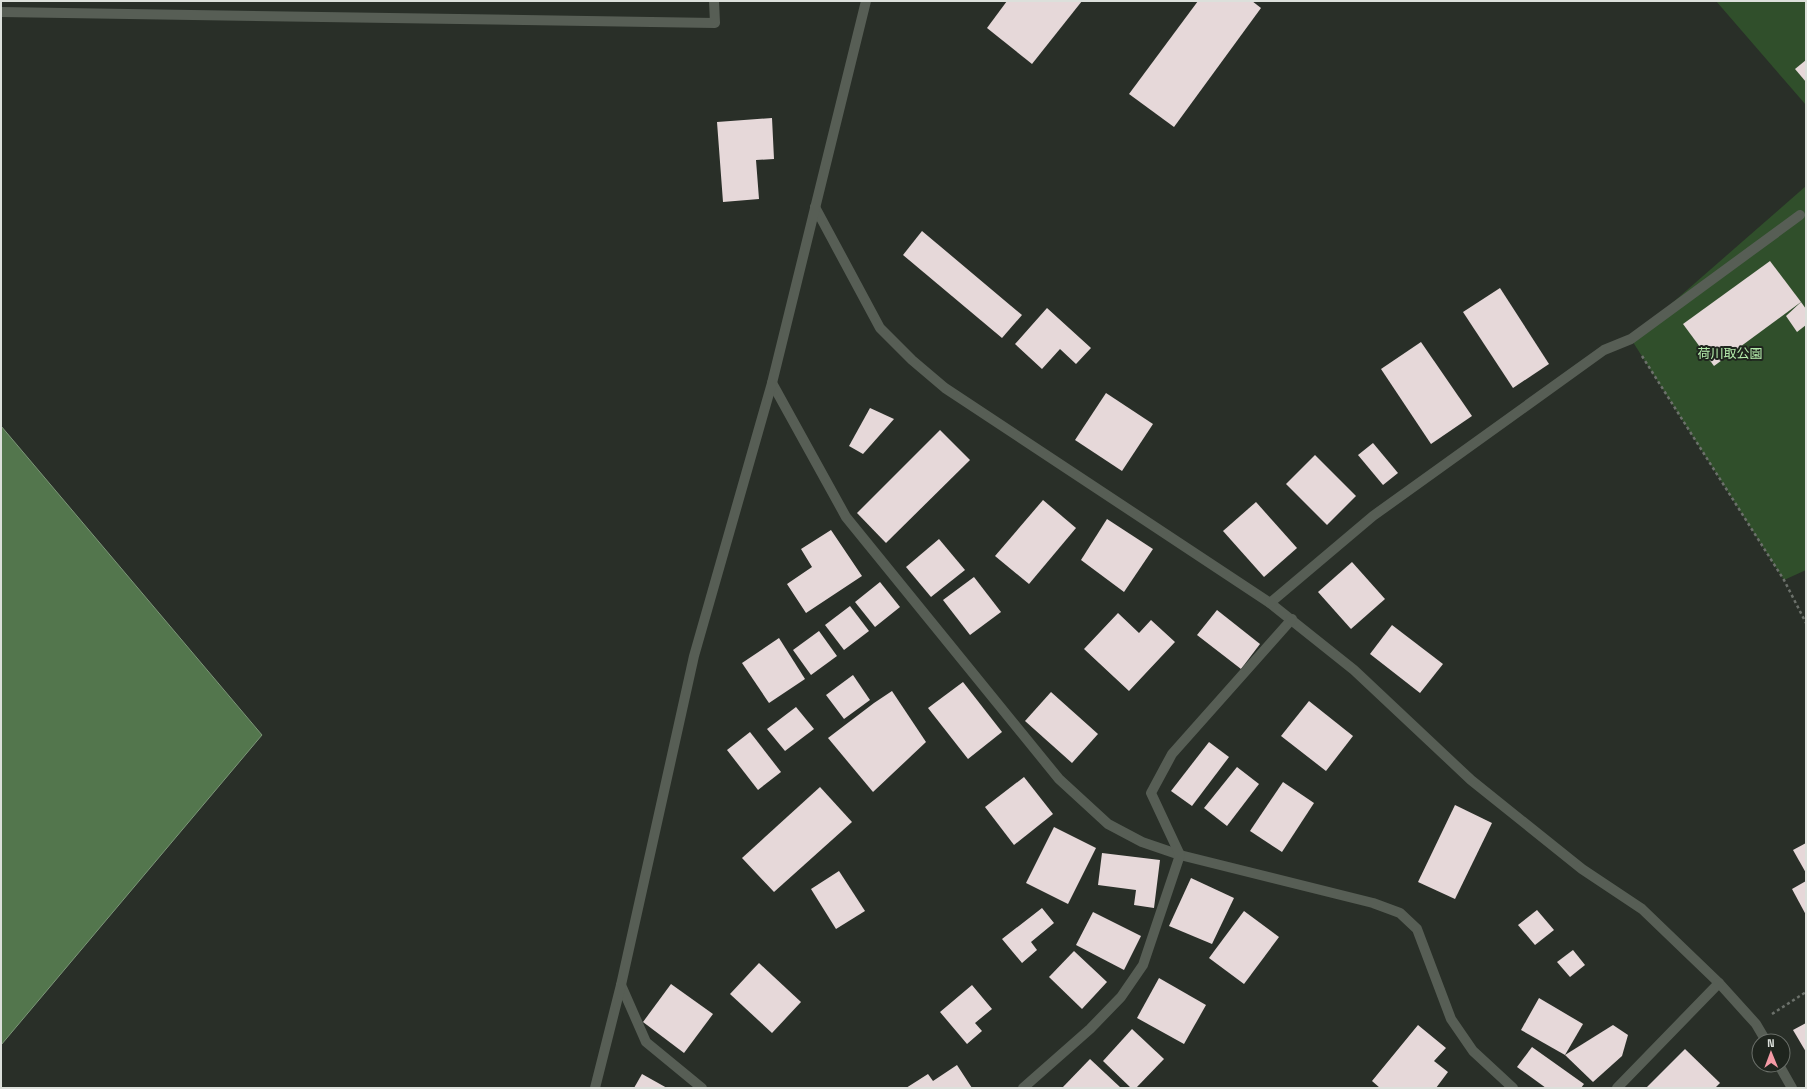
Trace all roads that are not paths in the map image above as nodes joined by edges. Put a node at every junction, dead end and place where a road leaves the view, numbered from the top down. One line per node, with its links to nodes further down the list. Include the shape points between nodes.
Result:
1 (714, 1): 3 (street, via 715,23)
2 (866, 1): 4 (street)
3 (1, 12)
4 (815, 207): 6 (street); 7 (street, via 880,328 912,360 945,388)
5 (1800, 215): 7 (street, via 1631,339 1604,350 1372,516)
6 (772, 383): 9 (street, via 846,517 1059,779 1108,824 1142,842); 11 (street, via 694,656)
7 (1270, 603): 8 (street)
8 (1292, 619): 9 (street, via 1172,754 1151,793); 10 (street, via 1384,697 1471,780 1582,869 1642,909)
9 (1180, 855): 16 (street, via 1143,965 1121,997 1090,1029); 17 (street, via 1373,903 1400,913 1417,929 1451,1019 1473,1051)
10 (1718, 983): 12 (street); 18 (street)
11 (621, 985): 14 (street); 15 (street, via 646,1042)
12 (1761, 1033)
13 (1784, 1073): 19 (street)
14 (595, 1088)
15 (702, 1088)
16 (1023, 1088)
17 (1513, 1088)
18 (1617, 1088)
19 (1792, 1088)

